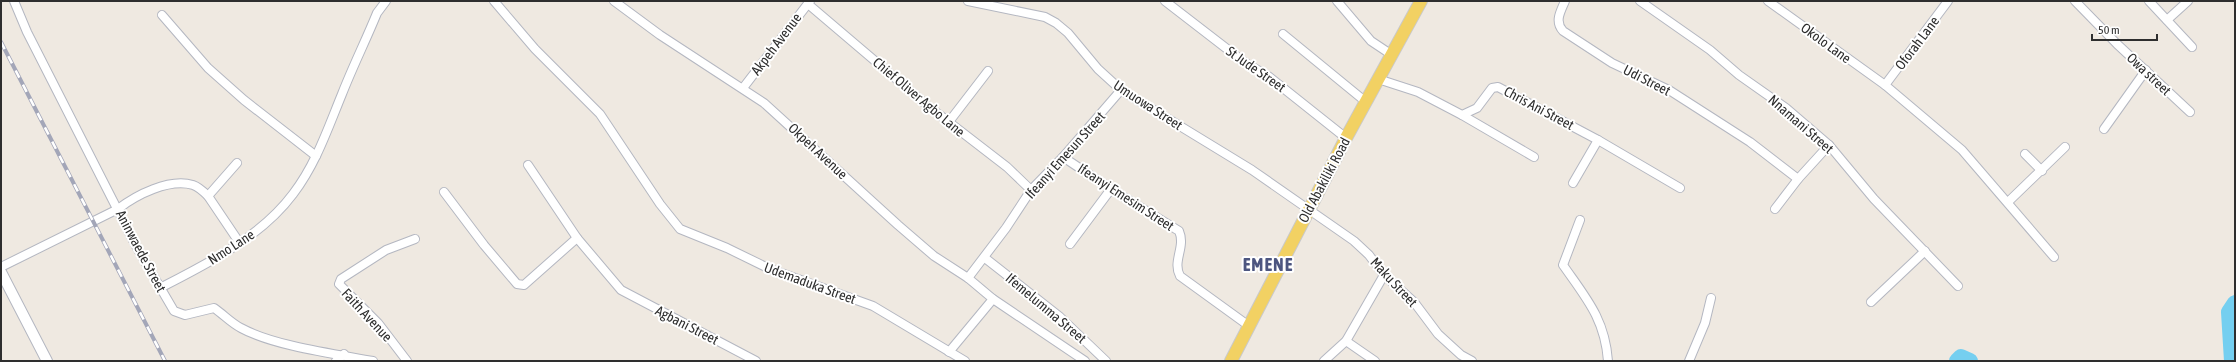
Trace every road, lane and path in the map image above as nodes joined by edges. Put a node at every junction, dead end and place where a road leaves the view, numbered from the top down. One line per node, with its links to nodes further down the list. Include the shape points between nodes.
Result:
1 (15, 1): 52 (street, Aninwaede Street, via 30,39)
2 (386, 1): 38 (street, Nmo Lane, via 377,13)
3 (494, 1): 74 (street, Udemaduka Street, via 535,49 600,114 660,204 680,229 770,269 873,306)
4 (614, 1): 26 (street, Okpeh Avenue, via 660,36)
5 (968, 1): 27 (street, Umuowa Street, via 1045,17 1056,23)
6 (1165, 1): 33 (street, St Jude Street, via 1244,62 1268,76)
7 (1336, 1): 21 (street, via 1371,42)
8 (1421, 1): 21 (main road, Old Abakiliki Road)
9 (1565, 1): 44 (street, Udi Street, via 1558,17 1563,31 1612,63 1669,90 1758,148)
10 (1640, 1): 35 (street, Nnamani Street, via 1710,50 1739,75 1786,108)
11 (1768, 1): 25 (street, Okolo Lane)
12 (1948, 1): 25 (street, Oforah Lane)
13 (2075, 1): 22 (street, Owa street)
14 (2149, 1): 18 (street)
15 (2188, 1): 18 (street)
16 (809, 3): 26 (street, Akpeh Avenue); 31 (street, Chief Oliver Agbo Lane)
17 (162, 16): 38 (street, via 208,68 244,100)
18 (2167, 20): 20 (street)
19 (1283, 34): 28 (street)
20 (2192, 47)
21 (1392, 55): 24 (main road, Old Abakiliki Road)
22 (2146, 70): 29 (street, Owa street); 32 (street)
23 (988, 71): 31 (street)
24 (1378, 79): 28 (main road, Old Abakiliki Road); 30 (street, via 1418,92)
25 (1885, 85): 51 (street, Okolo Lane, via 1962,150)
26 (743, 88): 66 (street, Okpeh Avenue, via 784,120 934,256)
27 (1121, 90): 39 (street, Ifeanyi Emesun Street); 54 (street, Umuowa Street, via 1252,170)
28 (1366, 102): 33 (main road, Old Abakiliki Road)
29 (2190, 112)
30 (1462, 115): 34 (street, Chris Ani Street, via 1477,108 1492,88 1498,87); 40 (street)
31 (948, 123): 48 (street, Chief Oliver Agbo Lane, via 1007,168)
32 (2104, 129)
33 (1346, 138): 54 (main road, Old Abakiliki Road)
34 (1598, 140): 45 (street); 46 (street, Chris Ani Street)
35 (1829, 145): 44 (street); 60 (street, Nnamani Street, via 1874,199)
36 (2065, 147): 43 (street)
37 (2024, 154): 43 (street)
38 (316, 156): 58 (street, Nmo Lane, via 293,195 259,229)
39 (1063, 157): 47 (street, Ifeanyi Emesim Street); 48 (street, Ifeanyi Emesun Street)
40 (1534, 157)
41 (237, 163): 50 (street)
42 (528, 165): 56 (street)
43 (2042, 171): 51 (street)
44 (1798, 179): 53 (street)
45 (1573, 183)
46 (1680, 188)
47 (1111, 189): 59 (street); 72 (street, Ifeanyi Emesim Street, via 1179,231 1182,242 1177,266 1180,276)
48 (1031, 190): 62 (street, Ifeanyi Emesun Street)
49 (444, 192): 56 (street, via 484,245 518,284 524,285)
50 (208, 196): 52 (street, via 194,186 168,185 131,199); 58 (street)
51 (2008, 202): 61 (street, Okolo Lane)
52 (118, 209): 63 (street); 68 (street, Aninwaede Street)
53 (1775, 209)
54 (1308, 210): 65 (street, Maku Street, via 1354,240); 72 (main road, Old Abakiliki Road)
55 (1580, 220): 88 (street, via 1563,265 1595,310 1606,343)
56 (577, 238): 80 (street, Agbani Street, via 618,288)
57 (415, 239): 79 (street, Faith Avenue, via 386,250 341,279 339,284 378,323)
58 (239, 242): 68 (street, Nmo Lane)
59 (1070, 244)
60 (1925, 251): 67 (street, Nnamani Street); 71 (street)
61 (2054, 257)
62 (985, 258): 66 (street, Ifeanyi Emesun Street); 83 (street, Ifemelumma Street, via 1060,317)
63 (1, 267)
64 (1, 272): 76 (street)
65 (1384, 275): 73 (street); 87 (street, Maku Street, via 1414,302 1438,334 1461,355)
66 (968, 278): 70 (street)
67 (1958, 286)
68 (160, 288): 75 (street, Aninwaede Street, via 174,311 180,314 214,308 241,328 260,335 294,346)
69 (1711, 298): 89 (street)
70 (993, 299): 74 (street); 82 (street)
71 (1871, 302)
72 (1249, 326): 84 (main road, Old Abakiliki Road)
73 (1346, 341): 85 (street); 86 (street)
74 (949, 352): 81 (street, Udemaduka Street)
75 (344, 354): 77 (street); 78 (street, Aninwaede Street)
76 (47, 361)
77 (336, 361)
78 (373, 361)
79 (407, 361)
80 (756, 361)
81 (965, 361)
82 (1085, 361)
83 (1106, 361)
84 (1231, 361)
85 (1324, 361)
86 (1375, 361)
87 (1472, 361)
88 (1608, 361)
89 (1690, 361)

